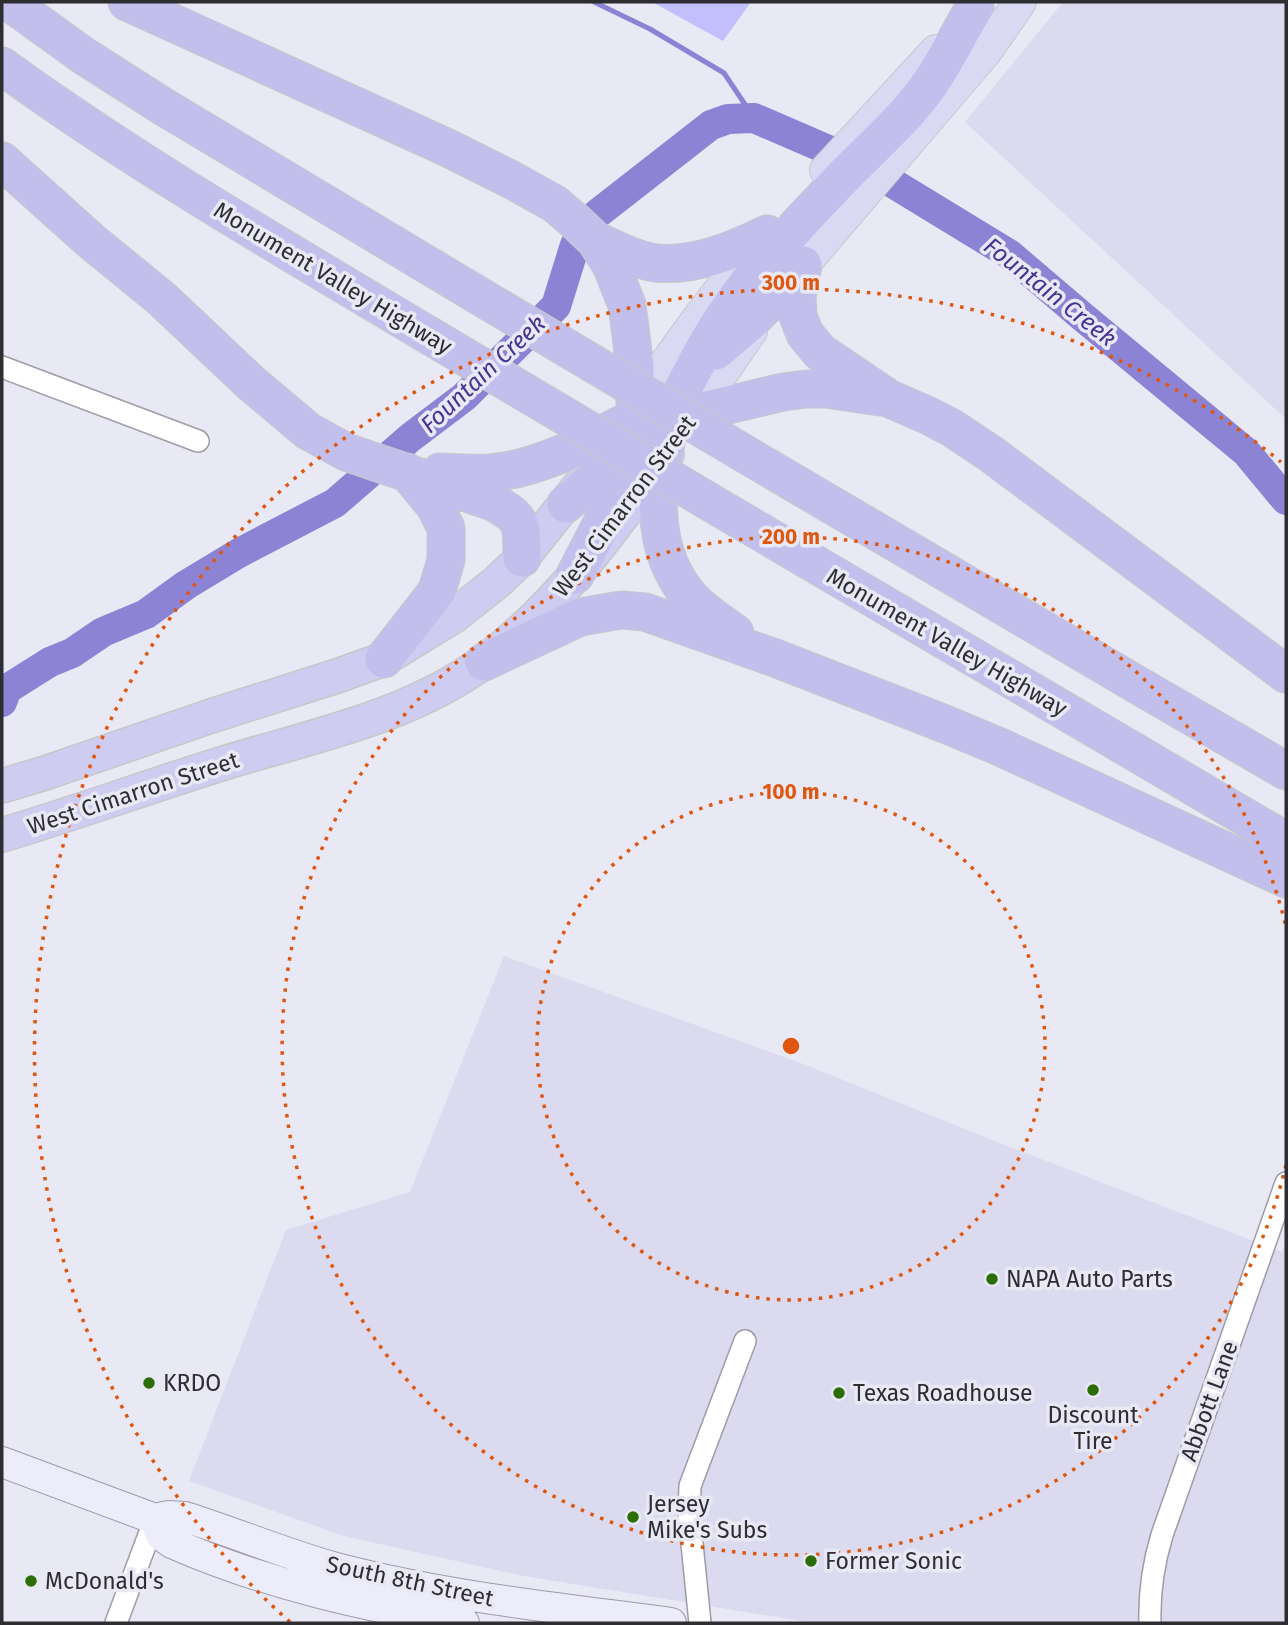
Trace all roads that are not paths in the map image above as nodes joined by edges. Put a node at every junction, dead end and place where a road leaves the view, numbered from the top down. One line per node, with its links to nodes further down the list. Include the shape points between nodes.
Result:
1 (9, 2): 23 (highway, bridge, via 164,107)
2 (127, 2): 8 (highway, via 448,148 540,195)
3 (1020, 2): 7 (main road, West Cimarron Street, via 986,51)
4 (976, 4): 7 (highway, via 919,83 901,118)
5 (2, 66): 26 (highway, Monument Valley Highway, bridge, via 173,181)
6 (2, 161): 15 (highway, via 308,431 346,452)
7 (784, 257): 8 (highway, via 740,247 689,261); 10 (highway, via 754,274 721,318); 11 (highway, via 805,334 820,352); 12 (main road, West Cimarron Street, via 733,272 691,327); 13 (main road, West Cimarron Street, via 749,334)
8 (628, 269): 12 (highway, via 627,305 635,368)
9 (2, 367): 14 (street)
10 (692, 372): 12 (highway); 13 (highway, via 676,407)
11 (888, 398): 13 (highway, via 826,389 783,392 707,411); 22 (highway, via 929,415 999,459)
12 (630, 426): 13 (highway); 15 (highway, via 531,465); 16 (highway, via 604,470); 18 (highway, via 605,517)
13 (674, 435): 18 (highway, West Cimarron Street); 19 (highway, via 659,486 658,518 673,572 711,616)
14 (198, 441)
15 (428, 480): 17 (highway, via 510,511 521,525); 20 (highway, via 446,528 446,560 437,591)
16 (566, 504): 17 (highway, West Cimarron Street)
17 (522, 558): 20 (highway, West Cimarron Street, via 454,616)
18 (575, 575): 21 (highway, West Cimarron Street, via 520,633)
19 (775, 658): 21 (highway, via 645,612 621,610 580,617); 27 (highway, via 978,737)
20 (384, 659): 24 (highway, West Cimarron Street)
21 (484, 662): 25 (highway, West Cimarron Street, via 403,708)
22 (1286, 674)
23 (1286, 771)
24 (2, 786)
25 (2, 835)
26 (1286, 841)
27 (1286, 879)
28 (1286, 1183): 36 (street, Abbott Lane, via 1155,1556)
29 (745, 1341): 35 (street, via 690,1486)
30 (2, 1462): 31 (main road, South 8th Street)
31 (155, 1519): 32 (street); 33 (main road, South 8th Street, via 161,1535 173,1543 261,1576 343,1599); 34 (main road, South 8th Street, via 185,1517 322,1564 382,1578)
32 (116, 1623)
33 (464, 1623)
34 (671, 1623)
35 (700, 1623)
36 (1150, 1623)

